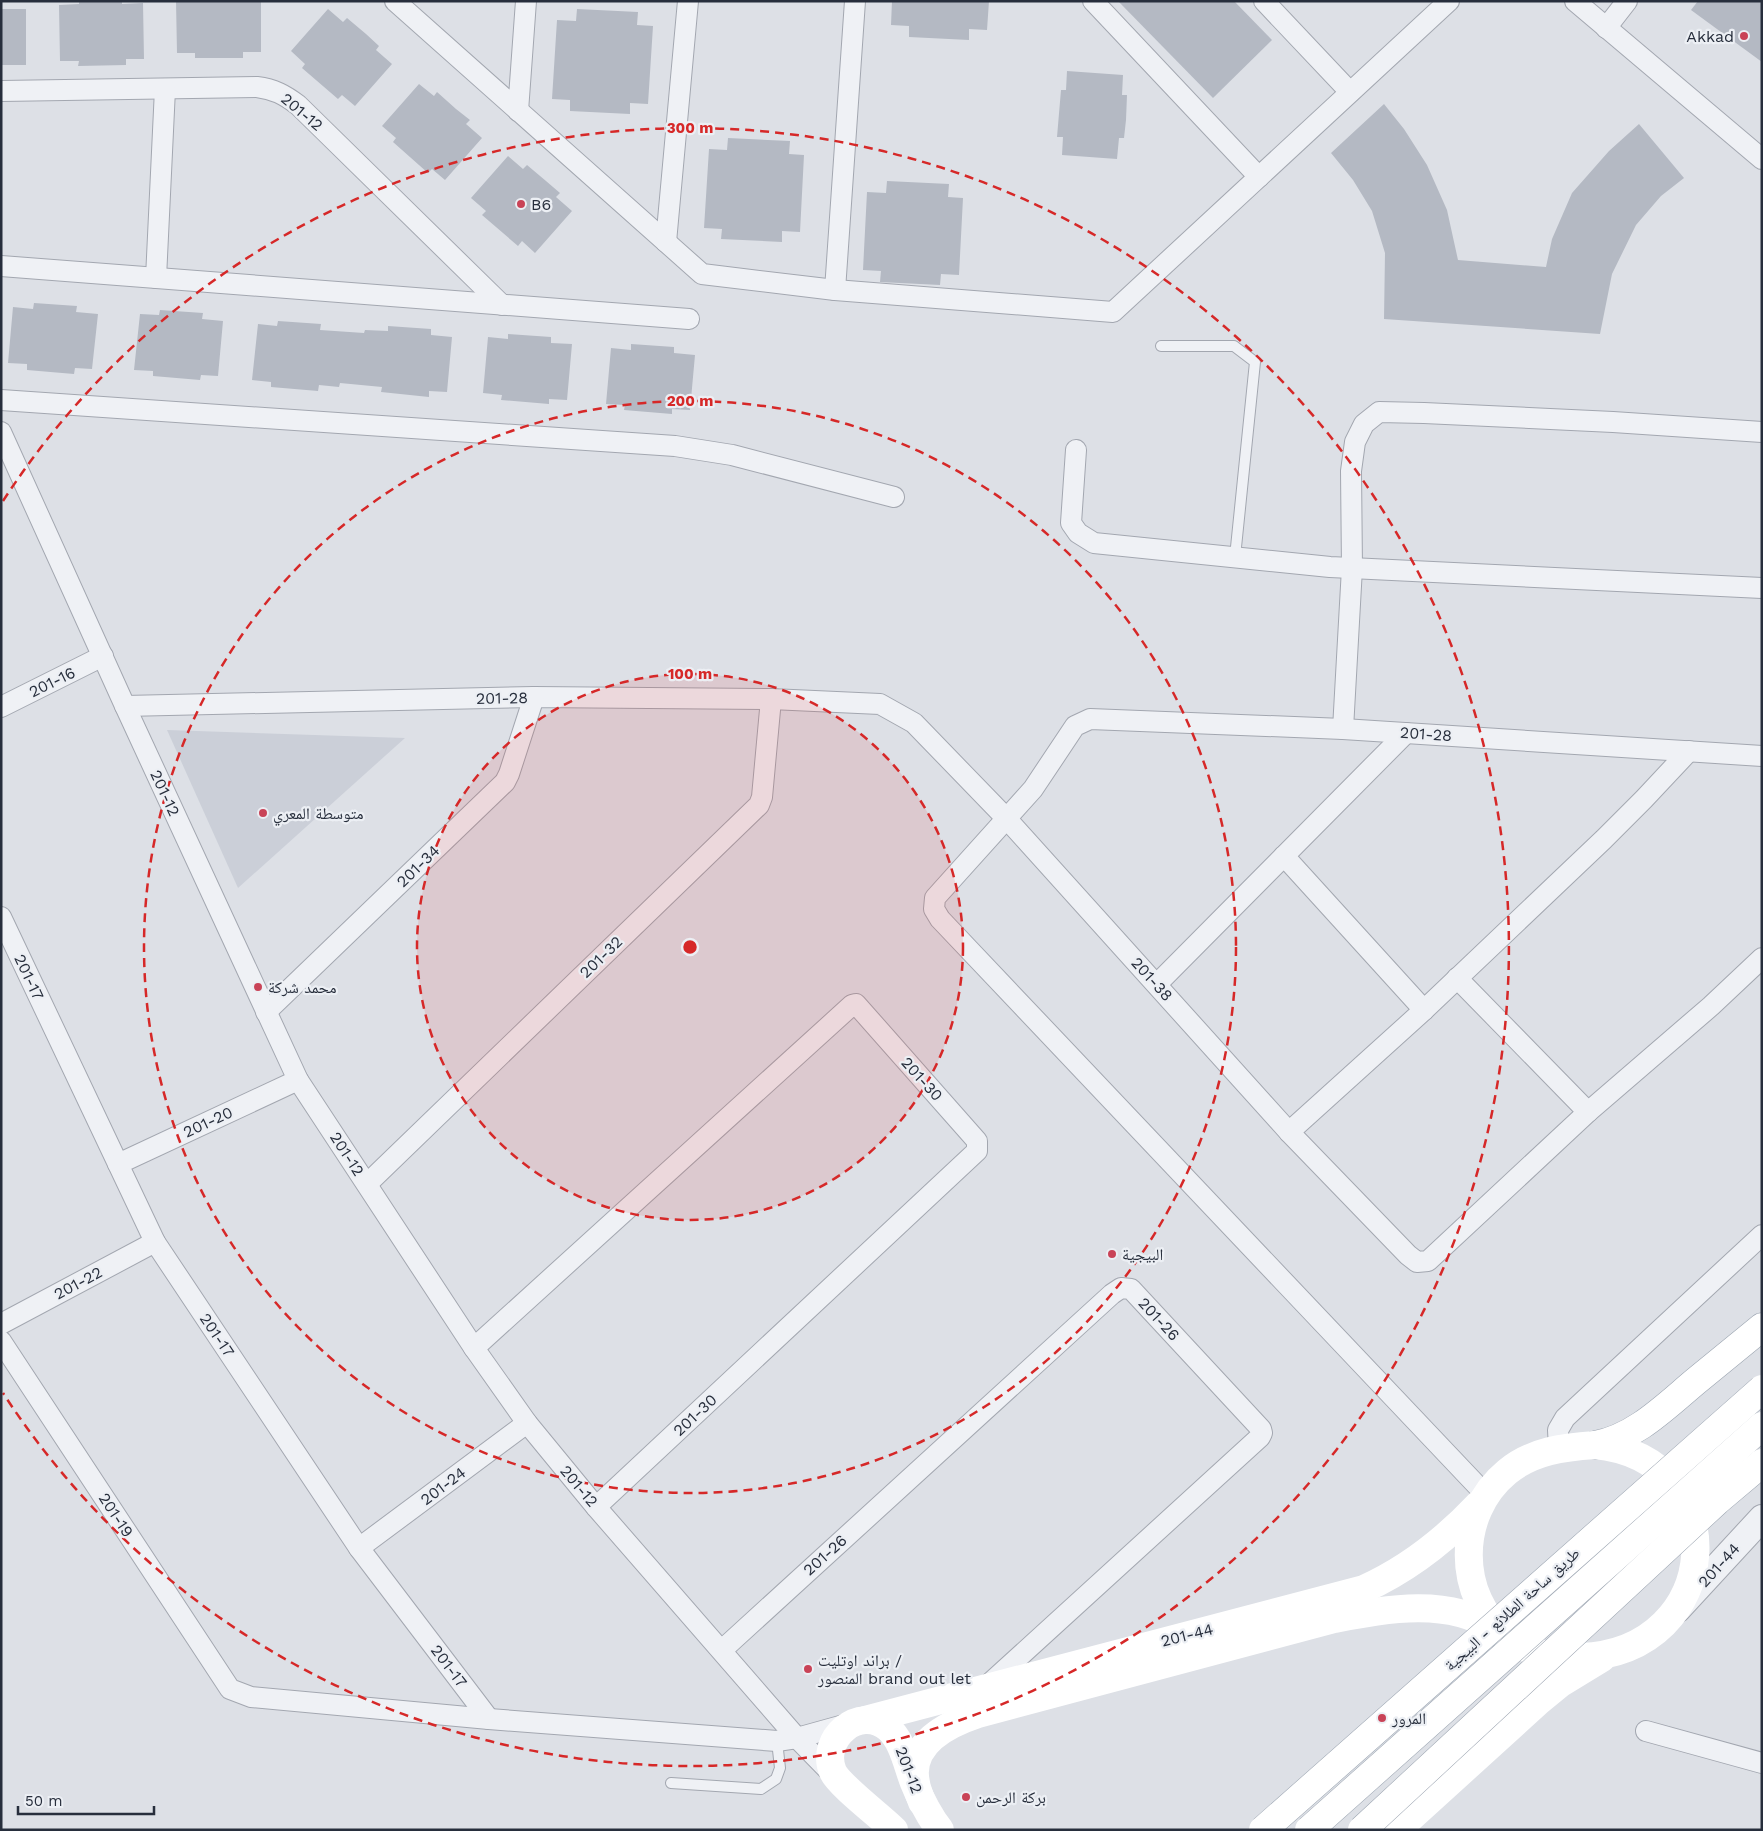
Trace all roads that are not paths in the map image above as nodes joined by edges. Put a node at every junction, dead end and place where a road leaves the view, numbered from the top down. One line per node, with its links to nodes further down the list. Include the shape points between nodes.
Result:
1 (395, 1): 14 (street)
2 (526, 1): 14 (street)
3 (688, 1): 17 (street)
4 (855, 1): 20 (street)
5 (1093, 1): 16 (street)
6 (1264, 1): 13 (street)
7 (1449, 1): 13 (street)
8 (1575, 1): 10 (street)
9 (1626, 1): 10 (street)
10 (1606, 28): 15 (street)
11 (165, 89): 12 (street, 201-12); 19 (street); 21 (street, 201-12, via 257,88 271,89 284,95 298,105)
12 (1, 91)
13 (1350, 92): 16 (street)
14 (518, 111): 17 (street)
15 (1761, 156)
16 (1259, 177): 20 (street, via 1113,312)
17 (666, 242): 20 (street, via 702,274)
18 (1, 266): 19 (street)
19 (156, 278): 21 (street)
20 (835, 290)
21 (502, 305): 22 (street)
22 (689, 319)
23 (1161, 346): 29 (lane, via 1234,346 1254,362)
24 (1, 400): 28 (street, via 674,446 732,454)
25 (1, 432): 32 (street, 201-12)
26 (1762, 432): 30 (street, via 1379,412 1364,424 1355,442)
27 (1076, 450): 29 (street, via 1071,523 1078,533 1094,543)
28 (894, 498)
29 (1235, 557): 30 (street)
30 (1352, 568): 31 (street); 38 (street)
31 (1762, 588)
32 (103, 656): 36 (street, 201-12); 37 (street, 201-16)
33 (534, 697): 34 (street, 201-28); 36 (street, 201-28); 49 (street, 201-34, via 505,782)
34 (772, 699): 35 (street, 201-28); 54 (street, 201-32, via 759,805)
35 (880, 704): 42 (street, 201-38, via 914,723)
36 (125, 706): 49 (street, 201-12)
37 (1, 707)
38 (1343, 729): 39 (street, 201-28); 42 (street, 201-28, via 1090,719 1076,726 1041,778)
39 (1406, 733): 40 (street, 201-28); 43 (street)
40 (1689, 751): 41 (street, 201-28); 46 (street, via 1644,799)
41 (1762, 756)
42 (1006, 818): 47 (street, 201-38); 69 (street, via 938,893 934,903 936,914)
43 (1284, 856): 47 (street); 48 (street)
44 (1, 917): 53 (street, 201-17)
45 (1758, 968): 51 (street)
46 (1457, 978): 48 (street); 51 (street)
47 (1157, 984): 52 (street, 201-38)
48 (1424, 1010): 52 (street)
49 (266, 1012): 50 (street, 201-12)
50 (298, 1080): 53 (street, 201-20); 54 (street, 201-12)
51 (1588, 1112): 52 (street, 201-38, via 1428,1261 1417,1262)
52 (1289, 1132)
53 (118, 1164): 56 (street, 201-17)
54 (367, 1184): 60 (street, 201-12)
55 (1762, 1235): 65 (street, via 1565,1418 1558,1430)
56 (155, 1242): 57 (street, 201-22); 72 (street, 201-17)
57 (1, 1324)
58 (1762, 1327): 64 (main road, via 1636,1428 1607,1443)
59 (1, 1341): 78 (street, 201-19, via 230,1689 251,1697)
60 (474, 1348): 62 (street, 201-12); 70 (street, 201-30, via 852,1005 856,1004 977,1140 977,1151)
61 (1762, 1389): 90 (main road, طريق ساحة الطلائع - البيجية, bridge)
62 (527, 1423): 70 (street, 201-12); 72 (street, 201-24)
63 (1762, 1426): 91 (main road, طريق ساحة الطلائع - البيجية, bridge)
64 (1595, 1445): 65 (main road, 201-44); 68 (main road, via 1638,1455 1650,1461)
65 (1559, 1448): 69 (main road, 201-44, via 1514,1467 1496,1482)
66 (1762, 1463): 92 (main road, bridge)
67 (1762, 1468): 68 (street, via 1739,1464 1686,1491)
68 (1669, 1480): 73 (main road, via 1690,1514 1696,1548 1691,1581)
69 (1485, 1497): 74 (main road, via 1470,1532 1468,1568 1479,1603); 77 (main road, 201-44, via 1436,1543 1364,1589)
70 (596, 1507): 75 (street, 201-12)
71 (1762, 1518): 73 (street, 201-44)
72 (360, 1548): 78 (street, 201-17)
73 (1676, 1612): 76 (main road, via 1649,1636)
74 (1501, 1632): 76 (main road, via 1531,1652 1546,1655 1592,1657); 86 (main road, via 1472,1615 1453,1610 1410,1609 1359,1614 978,1714 949,1725 924,1746 915,1771)
75 (722, 1650): 77 (street, 201-26, via 1112,1294 1121,1288 1131,1289 1262,1433); 81 (street, 201-12)
76 (1618, 1652): 93 (main road, via 1584,1668 1546,1695)
77 (986, 1687): 79 (main road, 201-44)
78 (489, 1719): 82 (street)
79 (859, 1721): 81 (street); 85 (main road, 201-12, via 843,1728 830,1749 830,1761); 86 (main road, 201-12, via 881,1724 894,1734)
80 (1646, 1731): 83 (street)
81 (797, 1738): 82 (street); 85 (street, 201-12)
82 (777, 1741): 84 (lane, via 780,1768 776,1778 761,1788)
83 (1762, 1763)
84 (671, 1783)
85 (841, 1783): 87 (main road, 201-12)
86 (922, 1802): 89 (main road, 201-12)
87 (880, 1820): 88 (main road, 201-12)
88 (894, 1830)
89 (940, 1830)
90 (1263, 1830)
91 (1309, 1830)
92 (1362, 1830)
93 (1397, 1830)

